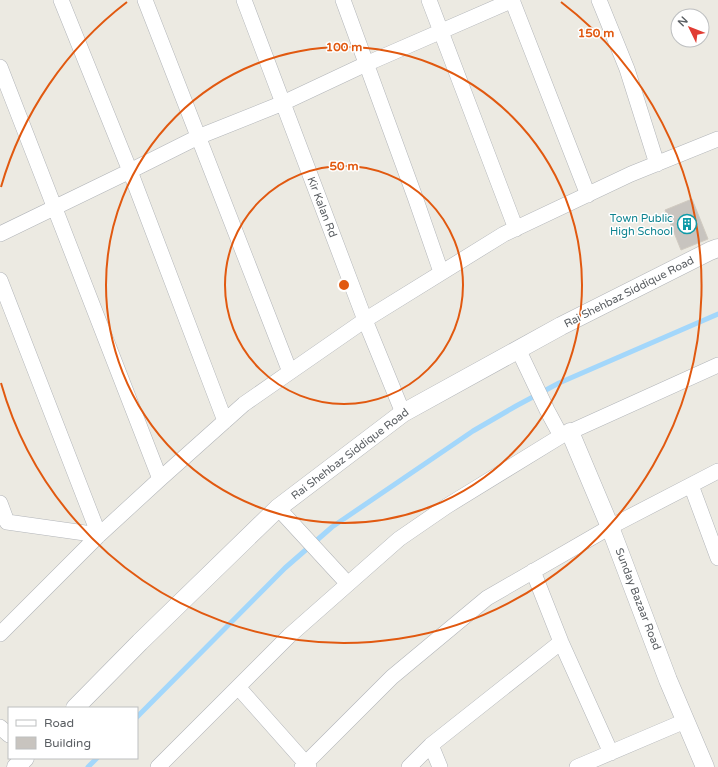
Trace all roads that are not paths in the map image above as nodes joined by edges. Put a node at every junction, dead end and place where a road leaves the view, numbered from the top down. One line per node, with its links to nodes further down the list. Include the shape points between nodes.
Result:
1 (61, 0): 15 (street)
2 (145, 0): 12 (street)
3 (244, 0): 11 (street, Kir Kalan Rd)
4 (343, 0): 9 (street)
5 (429, 0): 8 (street)
6 (512, 0): 8 (street); 16 (street)
7 (599, 0): 14 (street, via 627,69)
8 (442, 31): 9 (street); 18 (street)
9 (366, 64): 11 (street); 21 (street)
10 (0, 68): 17 (street)
11 (283, 103): 12 (street); 23 (street, Kir Kalan Rd)
12 (198, 137): 15 (street); 26 (street)
13 (718, 139): 14 (street)
14 (657, 164): 16 (street)
15 (130, 172): 17 (street); 28 (street)
16 (588, 195): 18 (street)
17 (54, 208): 19 (street); 31 (street)
18 (516, 228): 21 (street)
19 (0, 234)
20 (718, 248): 24 (street, Rai Shehbaz Siddique Road)
21 (441, 272): 23 (street)
22 (0, 280): 36 (street)
23 (365, 320): 26 (street); 27 (street, Kir Kalan Rd)
24 (518, 349): 27 (street, Rai Shehbaz Siddique Road); 29 (street, Sunday Bazaar Road, via 547,410)
25 (718, 365): 29 (street)
26 (290, 372): 28 (street, via 244,404)
27 (402, 413): 33 (street, Rai Shehbaz Siddique Road)
28 (225, 421): 31 (street)
29 (565, 434): 35 (street, Sunday Bazaar Road); 39 (street, via 447,506 399,539)
30 (718, 471): 32 (street)
31 (160, 479): 36 (street)
32 (691, 485): 35 (street); 37 (street)
33 (278, 508): 39 (street); 43 (street, Rai Shehbaz Siddique Road)
34 (1, 509): 36 (street, via 7,522)
35 (610, 527): 38 (street); 44 (street, Sunday Bazaar Road)
36 (99, 535): 40 (street)
37 (718, 558)
38 (534, 571): 41 (street); 50 (street, via 487,598 392,677)
39 (348, 584): 42 (street)
40 (0, 634)
41 (561, 642): 47 (street); 48 (street)
42 (238, 686): 50 (street); 52 (street)
43 (76, 707)
44 (685, 721): 48 (street); 56 (street, Sunday Bazaar Road)
45 (0, 727): 46 (street)
46 (8, 734)
47 (431, 745): 53 (street); 54 (street)
48 (611, 753): 55 (street)
49 (24, 759): 51 (street)
50 (306, 766)
51 (16, 767)
52 (158, 767)
53 (409, 767)
54 (440, 767)
55 (577, 767)
56 (704, 767)

